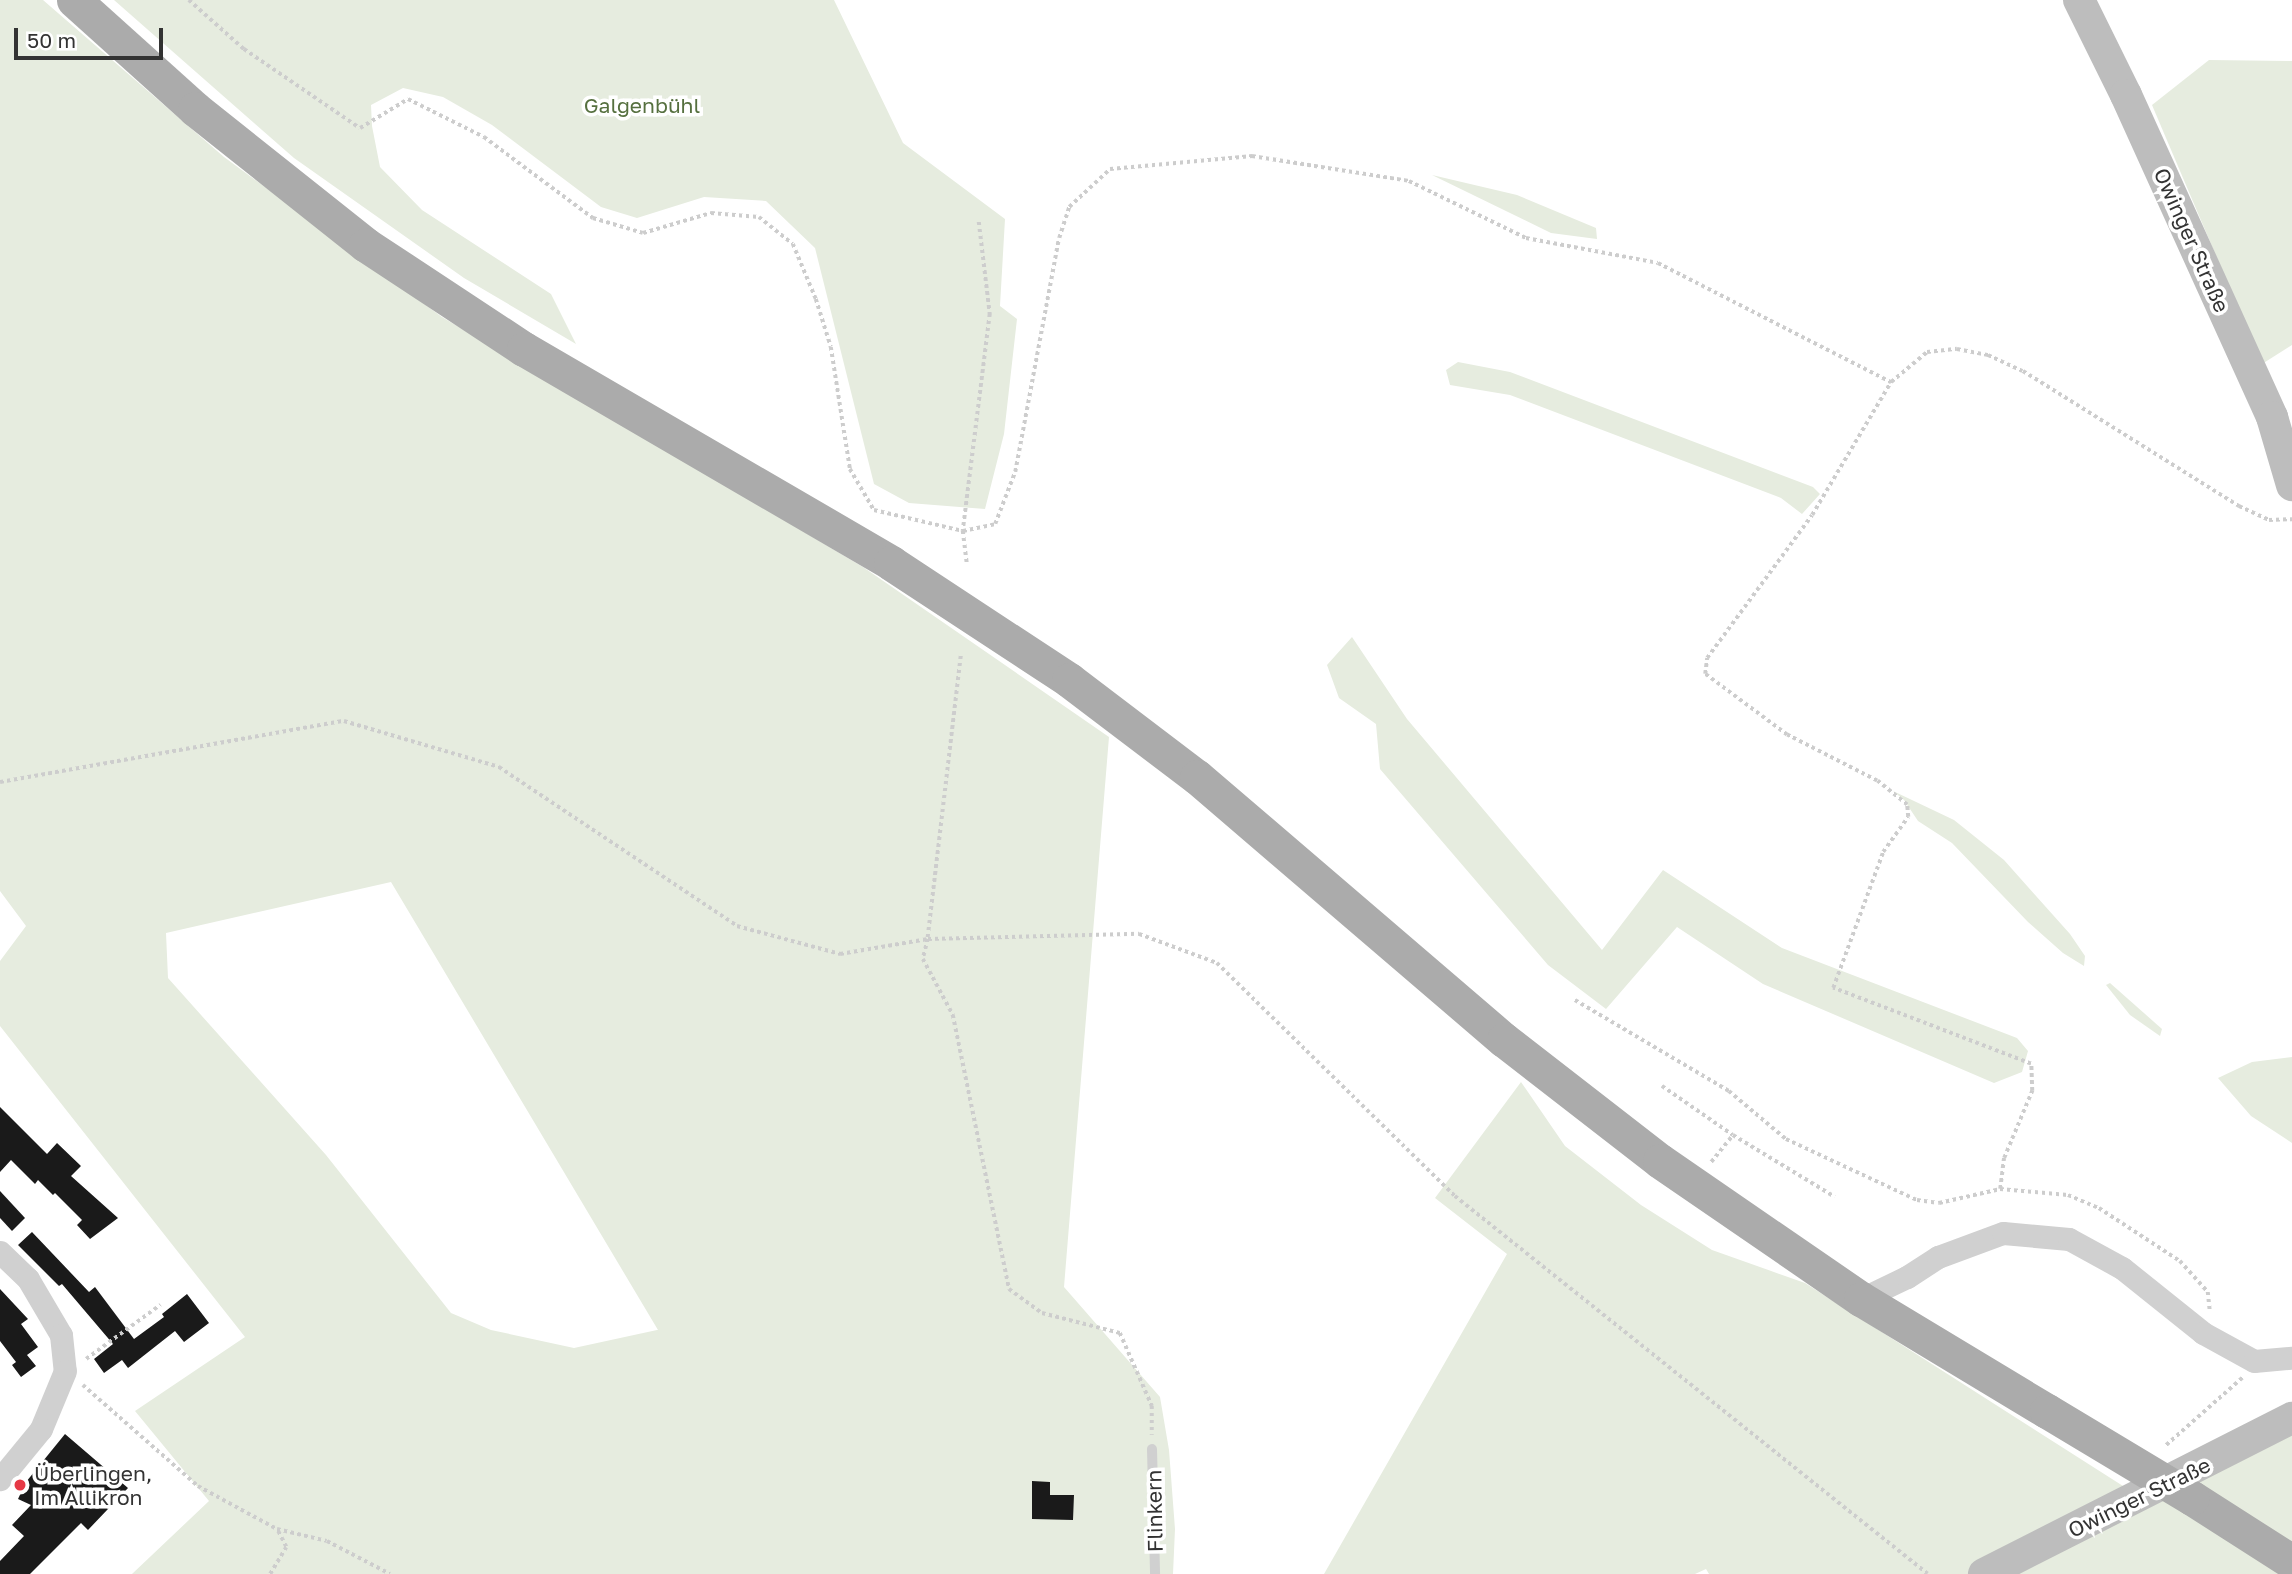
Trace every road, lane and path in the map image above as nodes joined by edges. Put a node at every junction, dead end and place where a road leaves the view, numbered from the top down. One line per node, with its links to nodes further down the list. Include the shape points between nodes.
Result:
1 (74, 0): 21 (main road, via 195,109 377,252 524,349 891,563 1124,720 1525,1056 1660,1161)
2 (189, 0): 8 (path, via 244,49 360,128 408,99 484,137 593,218 643,233 711,213 759,217 793,244 816,299 831,347 850,469 874,510)
3 (2079, 0): 6 (street, Owinger Straße, via 2272,417)
4 (979, 222): 8 (path, via 990,314)
5 (1891, 382): 7 (path, via 1927,352 1957,349 1988,355 2023,371 2239,506 2269,520); 8 (path, via 1658,263 1526,238 1409,181 1252,156 1110,169 1069,207 1062,227 1015,472 995,524); 17 (path, via 1812,515 1707,658 1705,674 1787,735 1877,781 1907,805 1908,817 1883,852 1833,988 2031,1064 2032,1091 2004,1158)
6 (2292, 485)
7 (2292, 519)
8 (963, 531): 9 (path)
9 (967, 565)
10 (961, 656): 12 (path)
11 (0, 782): 12 (path, via 344,721 499,767 737,926 840,954)
12 (928, 939): 28 (path, via 923,959 953,1015 1009,1289 1042,1313 1120,1333 1152,1406); 35 (path, via 1139,934 1217,963 1455,1196)
13 (1575, 1000): 19 (path, via 1729,1091 1786,1139)
14 (1662, 1086): 15 (path)
15 (1733, 1135): 16 (path); 18 (path)
16 (1711, 1162)
17 (2000, 1189)
18 (1835, 1196)
19 (1917, 1200)
20 (0, 1252): 25 (street, via 28,1279 61,1335)
21 (1861, 1299): 24 (street, via 1907,1278 1938,1256 2003,1233 2069,1239 2122,1268 2203,1333); 31 (main road, bridge)
22 (160, 1305): 25 (path)
23 (2292, 1358): 24 (street)
24 (2254, 1361): 27 (path)
25 (65, 1371): 29 (street, via 41,1429); 30 (path, via 198,1486)
26 (2292, 1418): 36 (street, Owinger Straße)
27 (2166, 1445)
28 (1152, 1449): 34 (lane, Flinkern)
29 (4, 1467)
30 (277, 1529): 32 (path, via 286,1547); 33 (path, via 327,1541)
31 (2292, 1562)
32 (270, 1574)
33 (390, 1574)
34 (1155, 1574)
35 (1928, 1574)
36 (1984, 1574)

